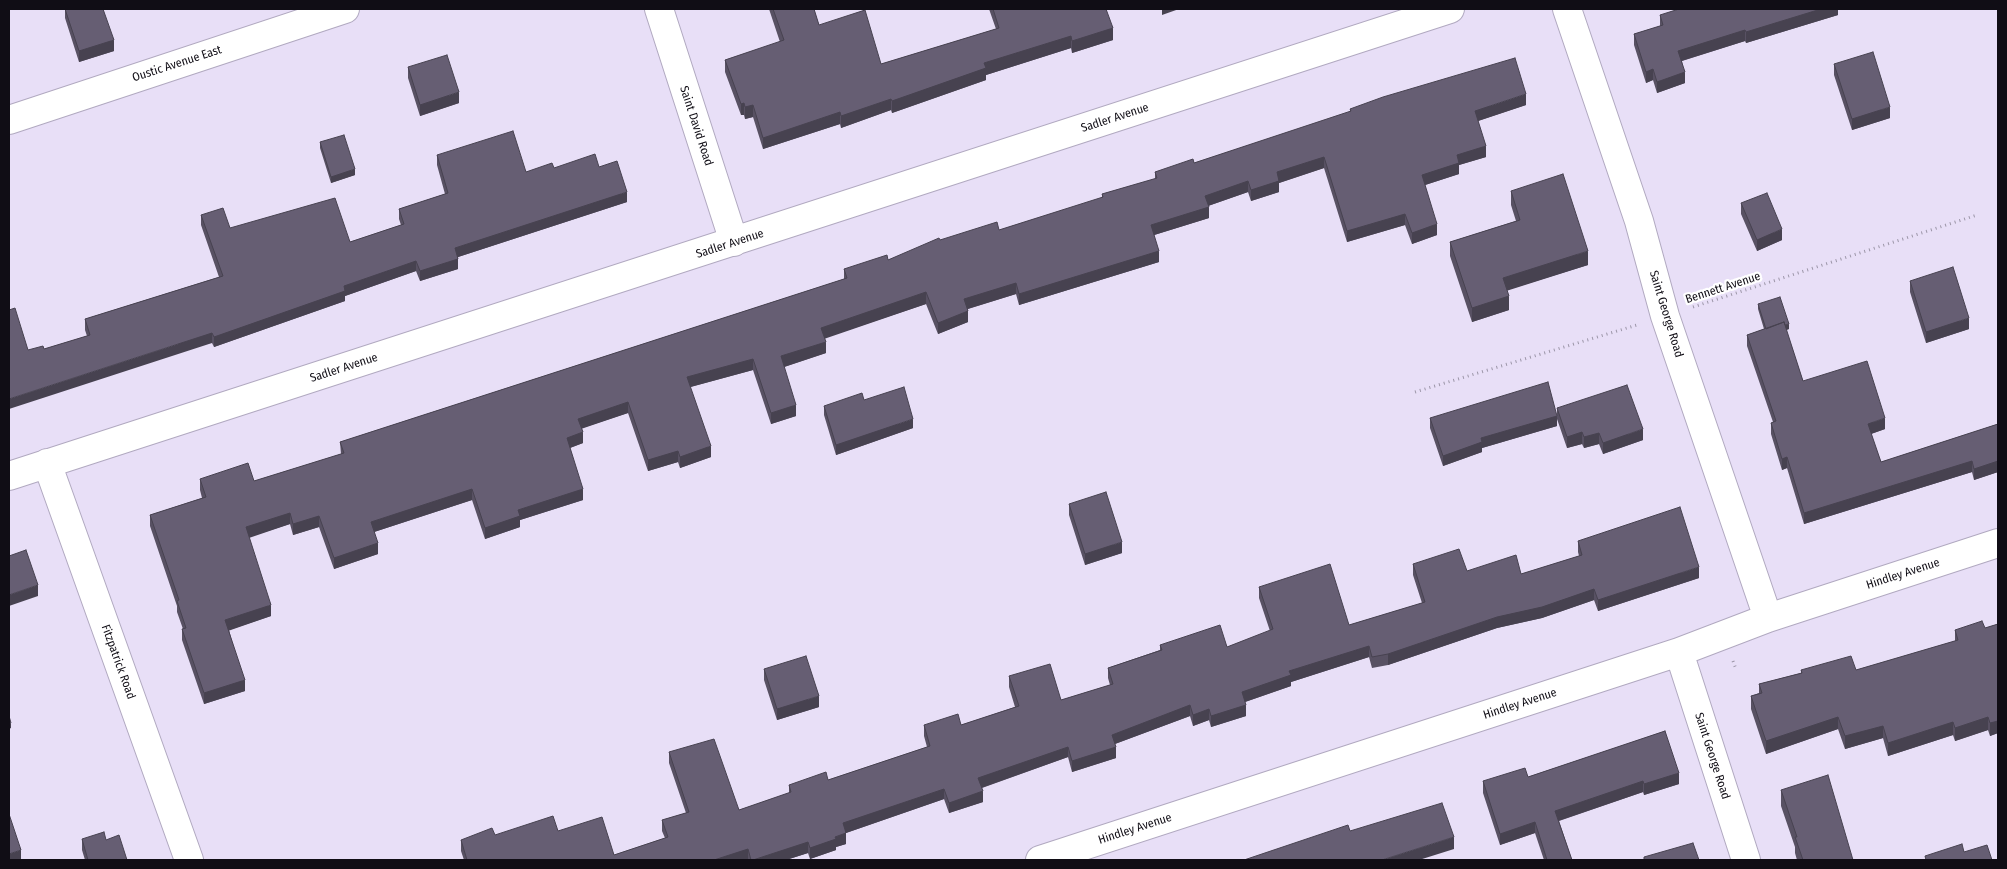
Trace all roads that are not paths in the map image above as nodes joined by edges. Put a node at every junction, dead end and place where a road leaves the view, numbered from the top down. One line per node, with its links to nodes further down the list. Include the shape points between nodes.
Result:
1 (345, 9): 5 (street, Oustic Avenue East)
2 (659, 9): 6 (street, Saint David Road)
3 (1450, 9): 6 (street, Sadler Avenue)
4 (1567, 9): 10 (street, Saint George Road, via 1639,221 1665,316)
5 (9, 120)
6 (734, 242): 7 (street, Sadler Avenue)
7 (47, 463): 8 (street, Sadler Avenue); 12 (street, Fitzpatrick Road)
8 (9, 476)
9 (1998, 543): 10 (street, Hindley Avenue)
10 (1768, 618): 11 (street, Hindley Avenue)
11 (1679, 652): 13 (street, Hindley Avenue); 14 (street, Saint George Road)
12 (189, 860)
13 (1040, 860)
14 (1746, 860)

